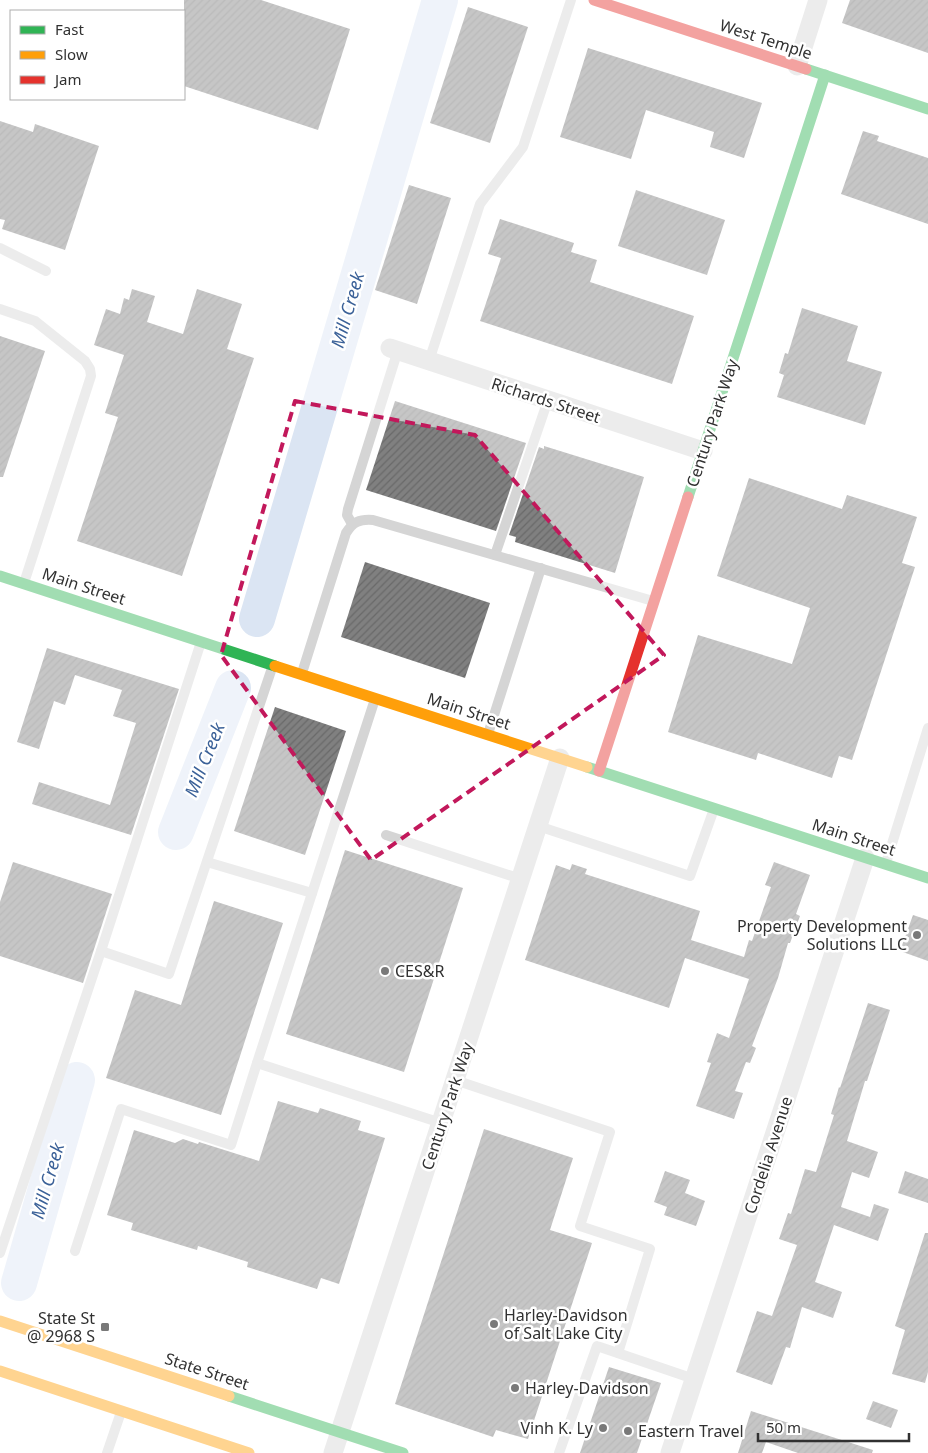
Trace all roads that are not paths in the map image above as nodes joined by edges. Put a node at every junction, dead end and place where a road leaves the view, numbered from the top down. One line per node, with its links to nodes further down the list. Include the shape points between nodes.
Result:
1 (571, 0): 11 (lane, via 523,147 480,204)
2 (594, 0): 4 (street, West Temple)
3 (818, 0): 4 (street)
4 (797, 66): 5 (street, West Temple)
5 (826, 76): 6 (street, West Temple); 13 (street, Century Park Way)
6 (928, 108)
7 (0, 248): 8 (lane)
8 (46, 271)
9 (0, 309): 18 (lane, via 35,321 85,361 91,376)
10 (394, 349): 11 (street, Richards Street); 14 (lane, via 348,510)
11 (429, 361): 12 (street, Richards Street)
12 (548, 400): 13 (street, Richards Street); 15 (lane)
13 (703, 451): 19 (street, Century Park Way)
14 (352, 524): 15 (lane, via 361,519 373,520); 22 (lane, via 346,533)
15 (495, 555): 16 (lane)
16 (541, 568): 19 (lane); 25 (lane)
17 (0, 576): 18 (street, Main Street)
18 (24, 584): 20 (street, Main Street)
19 (654, 601): 27 (street, Century Park Way)
20 (202, 641): 21 (street, Main Street); 37 (lane)
21 (274, 664): 22 (street, Main Street); 32 (lane)
22 (302, 674): 23 (street, Main Street)
23 (376, 698): 25 (street, Main Street); 36 (lane)
24 (928, 728): 33 (lane)
25 (488, 734): 26 (street, Main Street)
26 (560, 758): 27 (street, Main Street); 29 (street, Century Park Way)
27 (598, 771): 28 (street, Main Street)
28 (714, 807): 29 (lane, via 690,876); 31 (street, Main Street)
29 (538, 826): 35 (street, Century Park Way)
30 (386, 835): 35 (lane)
31 (865, 858): 33 (street, Main Street); 46 (street, Cordelia Avenue)
32 (207, 862): 36 (lane); 37 (lane, via 169,974)
33 (886, 864): 34 (street, Main Street)
34 (928, 878)
35 (521, 879): 39 (street, Century Park Way)
36 (312, 893): 38 (lane)
37 (102, 951): 42 (lane)
38 (257, 1063): 40 (lane); 41 (lane, via 231,1145 121,1110)
39 (455, 1080): 40 (street, Century Park Way); 44 (lane, via 610,1132 580,1226 650,1249)
40 (441, 1123): 48 (street, Century Park Way)
41 (75, 1251)
42 (0, 1253)
43 (0, 1321): 48 (street, State Street)
44 (618, 1354): 46 (lane); 54 (lane, via 596,1346)
45 (0, 1371): 47 (street)
46 (694, 1379): 55 (street, Cordelia Avenue)
47 (122, 1411): 50 (lane); 51 (street)
48 (340, 1432): 49 (street, State Street); 52 (street, Century Park Way)
49 (381, 1450): 53 (street, State Street)
50 (107, 1453)
51 (249, 1453)
52 (333, 1453)
53 (403, 1453)
54 (560, 1453)
55 (670, 1453)

